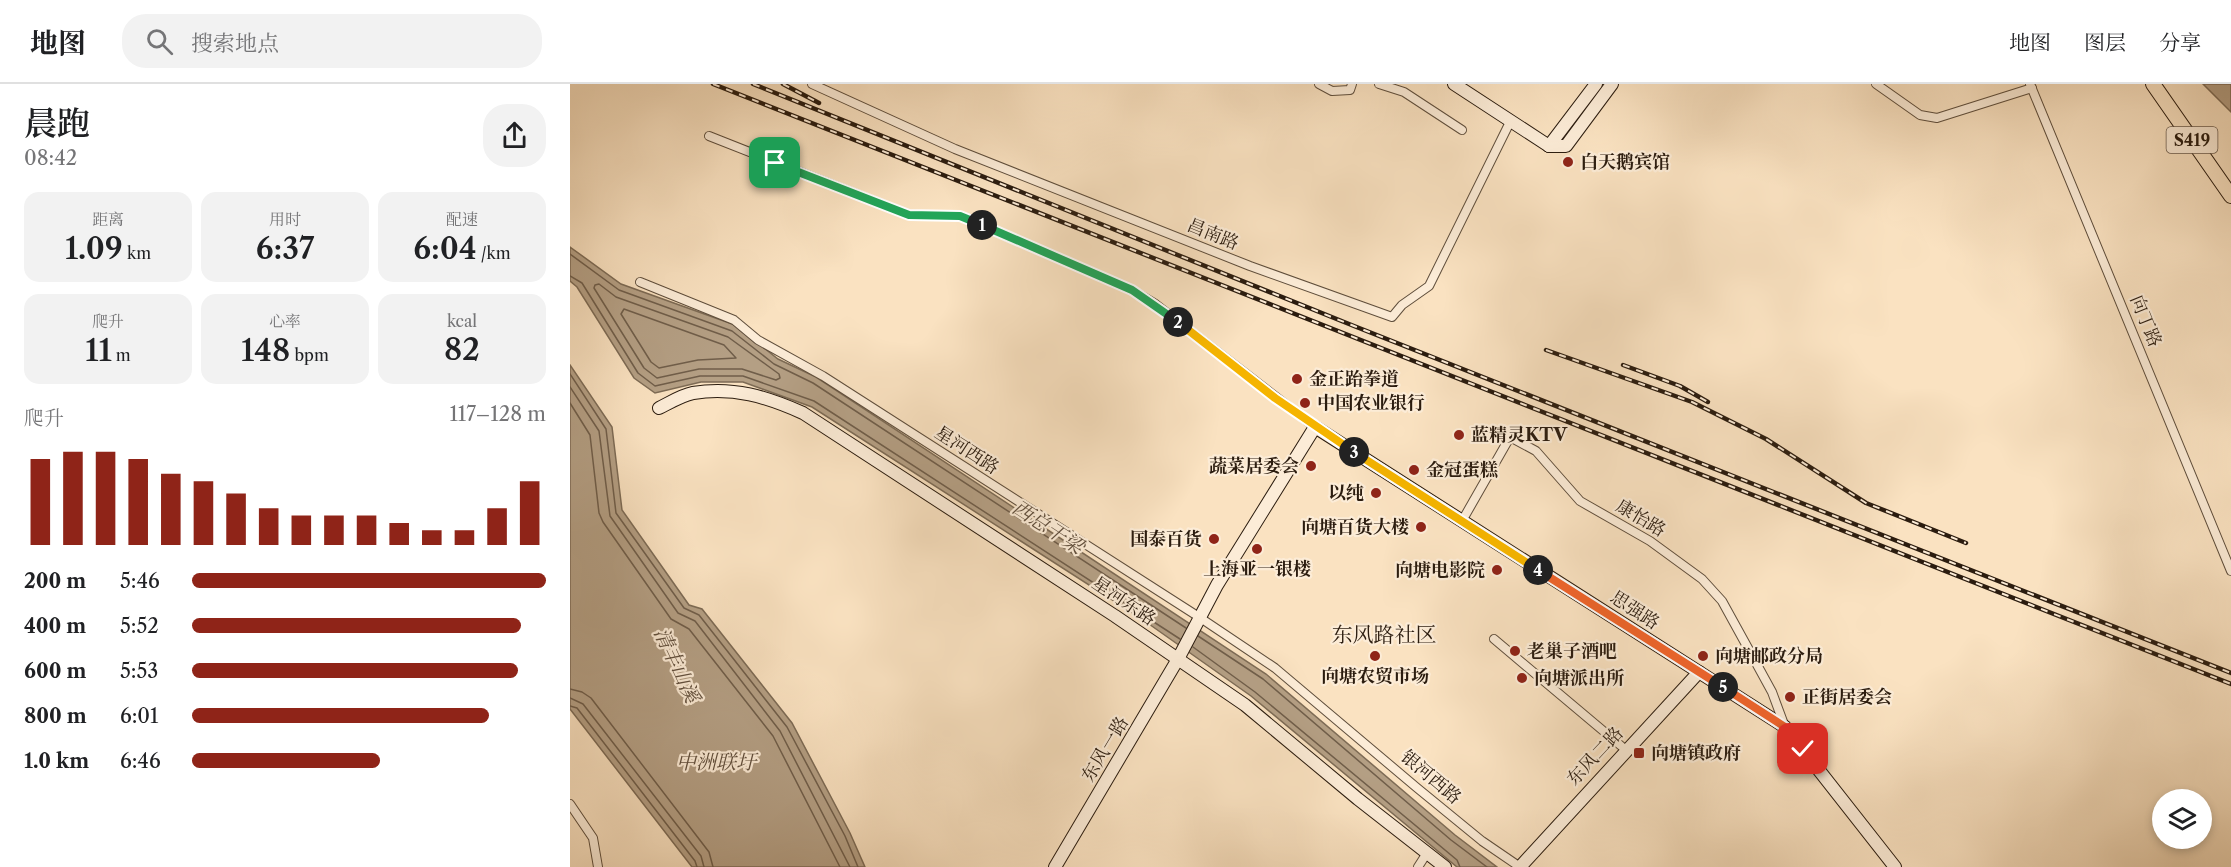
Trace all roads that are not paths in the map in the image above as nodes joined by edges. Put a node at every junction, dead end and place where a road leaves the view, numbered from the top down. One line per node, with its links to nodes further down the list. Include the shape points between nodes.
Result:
1 (812, 84): 11 (street, 昌南路, via 966,153 1250,266 1392,317 1429,286)
2 (1319, 84): 3 (street, via 1332,91 1350,90)
3 (1352, 84)
4 (1379, 84): 12 (street, via 1404,92)
5 (1454, 84): 11 (street)
6 (1596, 84): 14 (street)
7 (1612, 84): 14 (street, via 1566,146)
8 (1876, 84): 10 (street, via 1920,115 1937,118)
9 (2153, 84): 15 (main road, S419)
10 (2031, 86): 20 (street, 向丁路)
11 (1510, 122): 14 (street)
12 (1462, 130)
13 (709, 136): 18 (street, via 909,215 960,216 1132,290)
14 (1549, 146)
15 (2231, 196)
16 (640, 282): 21 (street, 星河西路, via 734,320 758,340 823,376)
17 (659, 408): 23 (street, 星河东路, via 692,393 736,391 768,398 802,413)
18 (1315, 427): 19 (street, 思强路); 21 (street)
19 (1462, 521): 24 (street, 思强路); 26 (street, 康怡路, via 1510,437 1536,451 1580,501 1650,541 1702,579 1722,602 1744,640 1772,692)
20 (2231, 572)
21 (1199, 617): 23 (street, 东风一路); 25 (street, 星河西路, via 1275,668)
22 (1494, 639): 27 (street)
23 (1181, 654): 29 (street, 星河东路); 31 (street, 东风一路)
24 (1699, 672): 26 (street, 思强路); 27 (street, 东风二路)
25 (1324, 709): 34 (street, 银河西路, via 1482,841)
26 (1785, 727): 35 (street, 思强路)
27 (1626, 750): 34 (street, 东风二路)
28 (570, 804): 30 (street, via 593,838)
29 (1427, 853): 32 (street); 33 (street, 星河东路)
30 (598, 867)
31 (1055, 867)
32 (1418, 867)
33 (1445, 867)
34 (1520, 867)
35 (1895, 867)

